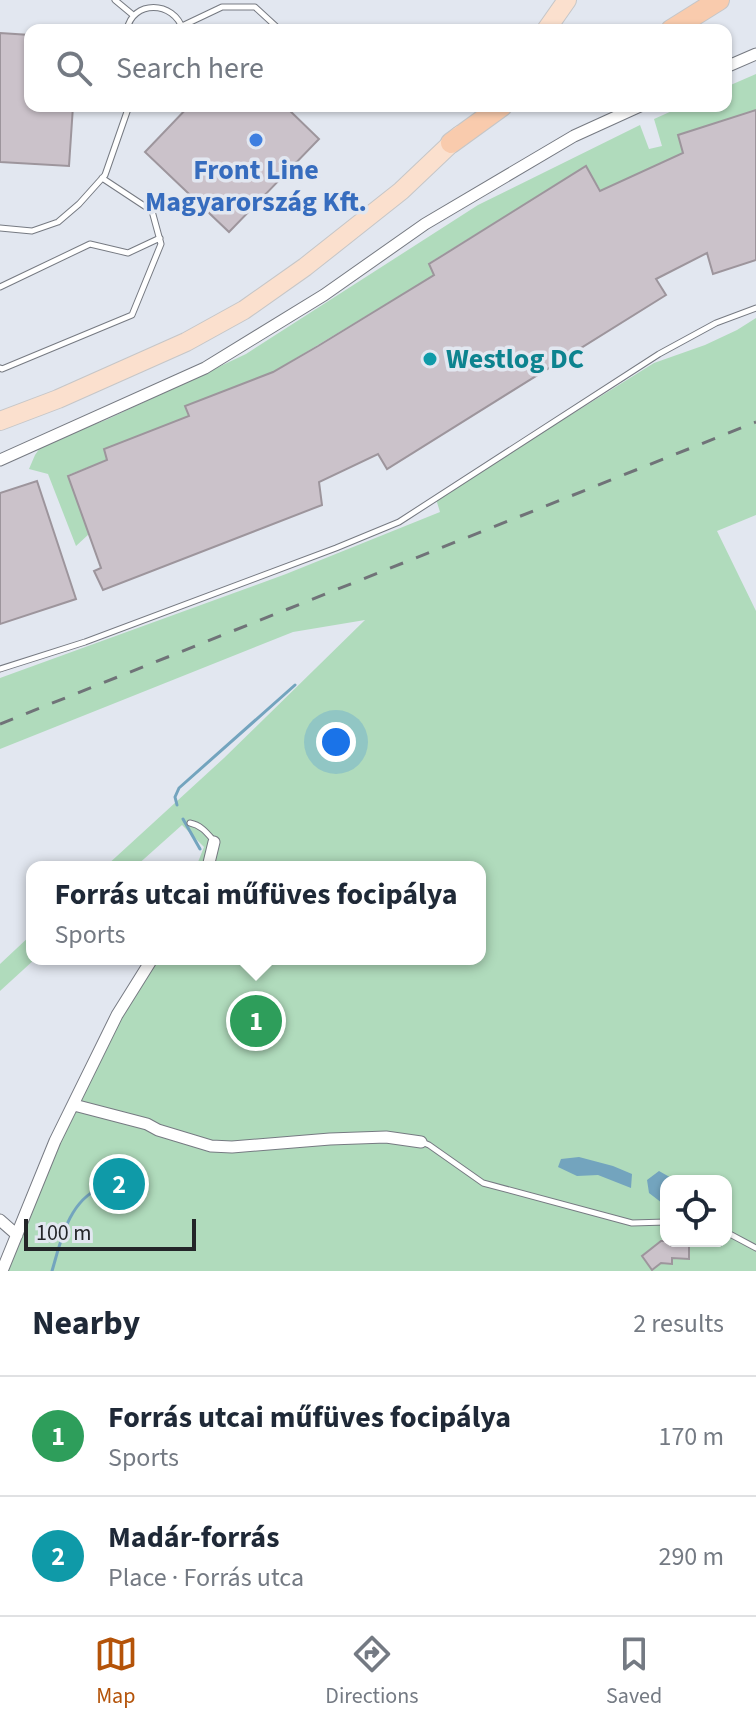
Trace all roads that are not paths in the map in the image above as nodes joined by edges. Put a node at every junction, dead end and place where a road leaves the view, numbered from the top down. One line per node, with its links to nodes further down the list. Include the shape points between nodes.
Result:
1 (115, 0): 4 (lane)
2 (567, 0): 9 (main road)
3 (719, 0): 10 (highway)
4 (133, 15): 5 (lane); 6 (lane, via 162,6)
5 (128, 24)
6 (181, 24)
7 (190, 24): 8 (lane, via 222,7 255,7)
8 (273, 24)
9 (550, 24)
10 (681, 24)
11 (756, 54): 12 (street)
12 (732, 64)
13 (127, 112): 18 (lane)
14 (480, 112): 17 (main road)
15 (494, 112): 17 (highway)
16 (627, 112): 25 (street, via 574,136 425,224 324,295 205,368)
17 (451, 143): 24 (main road, via 354,229 244,310 146,360)
18 (102, 178): 19 (lane, via 58,222 32,231); 20 (lane, via 152,211)
19 (0, 228)
20 (160, 238): 21 (lane, via 128,253 90,244); 23 (lane, via 132,315)
21 (0, 287)
22 (756, 308): 26 (lane, via 659,354 399,522)
23 (0, 368)
24 (0, 421)
25 (0, 460)
26 (0, 669)
27 (190, 823): 28 (lane)
28 (214, 842): 29 (street)
29 (209, 861)
30 (148, 965): 31 (street, via 117,1015)
31 (74, 1105): 32 (street, via 197,1143 232,1147 386,1137); 35 (street)
32 (421, 1142): 34 (lane, via 483,1183 632,1223)
33 (0, 1220): 35 (street)
34 (660, 1222)
35 (17, 1235): 38 (street)
36 (732, 1235): 37 (lane)
37 (756, 1248)
38 (2, 1271)

